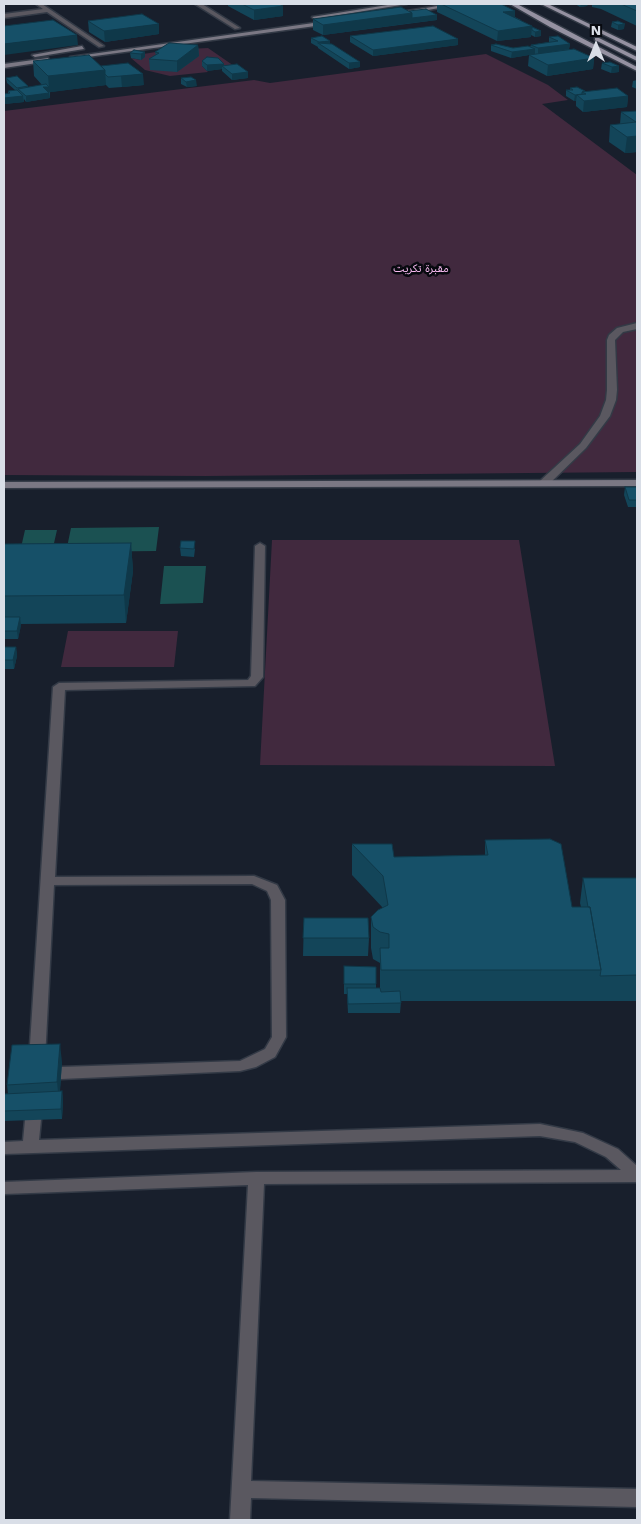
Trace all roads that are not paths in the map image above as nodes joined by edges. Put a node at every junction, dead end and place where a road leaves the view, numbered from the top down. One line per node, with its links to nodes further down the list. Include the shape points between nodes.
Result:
1 (39, 4): 7 (street)
2 (198, 4): 14 (street)
3 (404, 4): 10 (main road)
4 (460, 4): 8 (main road)
5 (513, 4): 13 (main road)
6 (544, 4): 18 (main road)
7 (48, 10): 9 (street); 17 (street)
8 (404, 12)
9 (4, 16)
10 (307, 18)
11 (297, 20): 14 (main road)
12 (338, 21): 21 (main road)
13 (552, 26): 15 (main road); 22 (main road)
14 (237, 28): 17 (main road)
15 (578, 31)
16 (591, 36): 20 (main road)
17 (101, 46): 19 (main road)
18 (636, 47)
19 (4, 59)
20 (637, 59)
21 (4, 66)
22 (637, 69)
23 (637, 326): 24 (street, via 620,330 611,340 612,390 605,416 583,446)
24 (544, 483): 25 (main road); 26 (main road)
25 (637, 483)
26 (4, 485)
27 (260, 546): 28 (street, via 257,677 251,682 59,687)
28 (48, 881): 29 (street); 30 (street, via 254,880 272,888 278,900 279,1038 270,1053 240,1066)
29 (37, 1063)
30 (61, 1073)
31 (33, 1120): 32 (street)
32 (32, 1146): 33 (street); 34 (street, via 540,1130 595,1144 612,1153)
33 (4, 1148)
34 (637, 1176): 35 (street)
35 (256, 1178): 36 (street); 37 (street)
36 (4, 1188)
37 (243, 1489): 38 (street); 39 (street)
38 (637, 1498)
39 (240, 1520)

